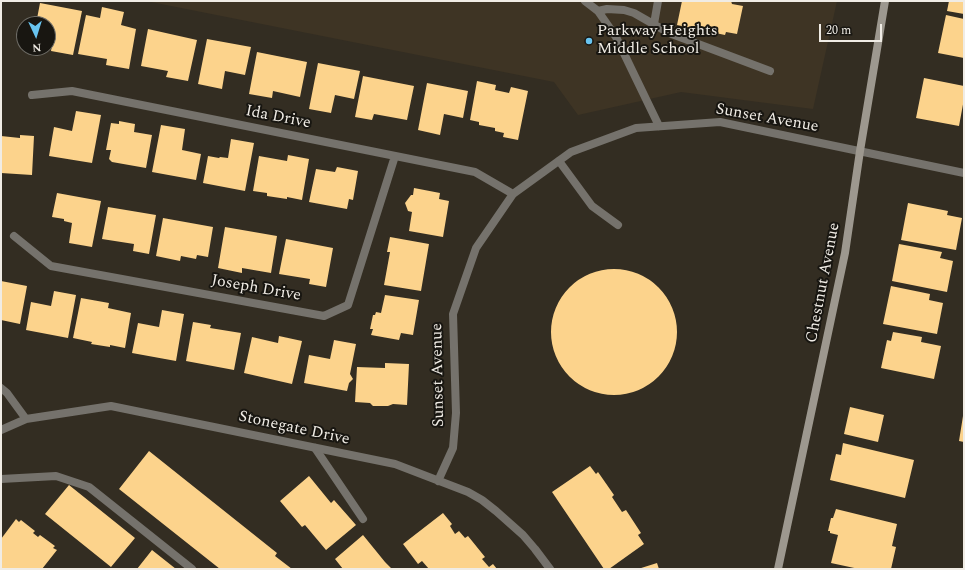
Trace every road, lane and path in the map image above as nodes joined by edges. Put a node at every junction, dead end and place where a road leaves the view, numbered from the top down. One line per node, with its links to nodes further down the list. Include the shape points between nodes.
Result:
1 (584, 1): 4 (street)
2 (658, 1): 5 (street)
3 (885, 1): 9 (main road, Chestnut Avenue)
4 (598, 11): 5 (street, via 624,10); 8 (street, via 616,37)
5 (654, 24): 6 (street, via 681,38)
6 (770, 71)
7 (32, 95): 10 (street, Ida Drive, via 72,91)
8 (659, 126): 9 (street, Sunset Avenue, via 720,122); 11 (street, Sunset Avenue, via 636,128 571,152)
9 (860, 151): 12 (street, Sunset Avenue); 25 (main road, Chestnut Avenue, via 845,253)
10 (395, 156): 13 (street, Ida Drive, via 475,172); 15 (street, Joseph Drive, via 348,305 324,316 51,266)
11 (559, 160): 13 (street, Sunset Avenue); 14 (street, via 592,206)
12 (964, 173)
13 (513, 194): 21 (street, Sunset Avenue, via 476,248 453,314 456,413 453,448)
14 (618, 224)
15 (14, 236)
16 (1, 388): 17 (street)
17 (26, 419): 18 (street, Stonegate Drive); 19 (street, Stonegate Drive, via 111,406)
18 (1, 430)
19 (315, 448): 21 (street, Stonegate Drive, via 395,464); 22 (street)
20 (1, 479): 23 (street, via 56,476 89,487)
21 (438, 481): 24 (street, Stonegate Drive, via 468,492 496,511 523,535)
22 (363, 519)
23 (192, 569)
24 (550, 569)
25 (778, 569)

